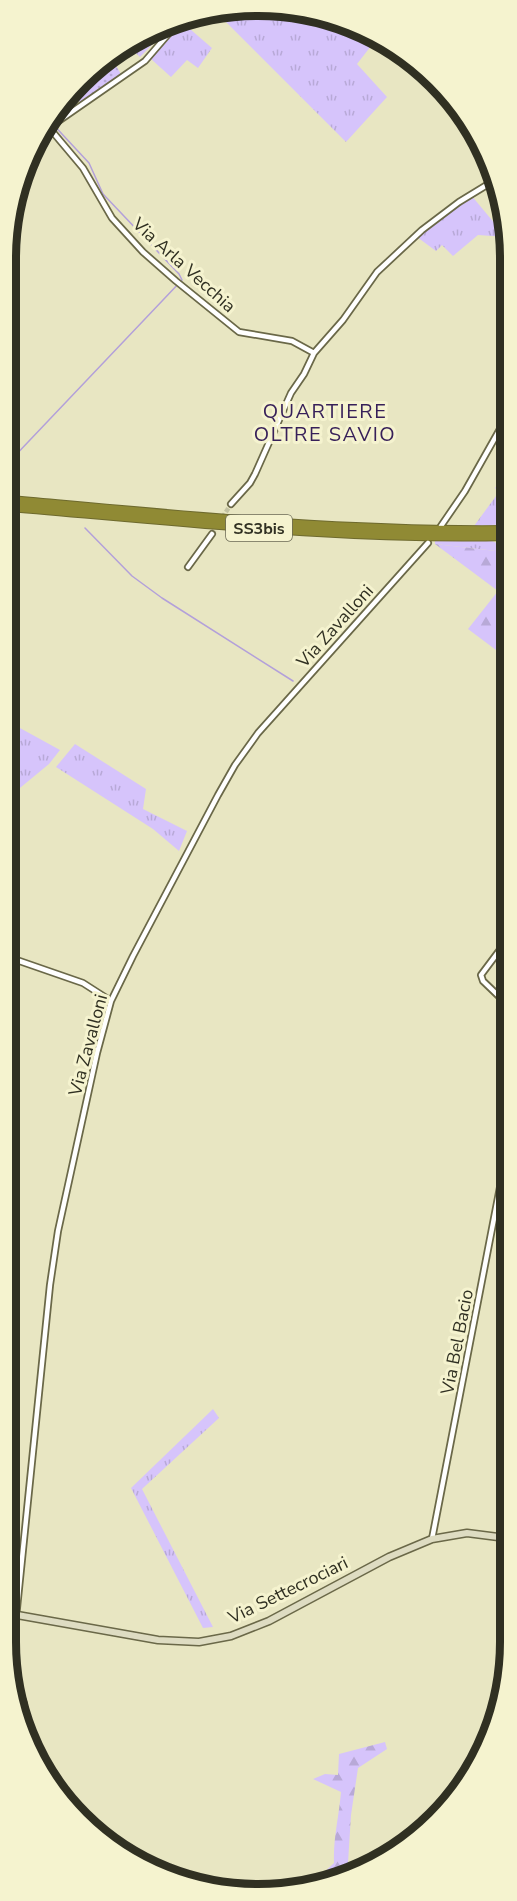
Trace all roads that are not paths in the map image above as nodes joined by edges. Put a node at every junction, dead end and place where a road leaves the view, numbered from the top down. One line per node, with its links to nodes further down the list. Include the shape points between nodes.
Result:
1 (169, 34): 2 (street, via 145,62)
2 (60, 120)
3 (52, 131): 5 (street, Via Arla Vecchia, via 83,168 112,218 176,281 239,332 292,341)
4 (489, 184): 5 (street, via 459,202 377,272)
5 (314, 353): 8 (street, via 250,483)
6 (501, 426): 10 (street)
7 (16, 500): 11 (highway, SS3bis, via 346,528)
8 (231, 504)
9 (16, 507): 13 (highway, SS3bis, via 345,534)
10 (441, 526)
11 (501, 530)
12 (212, 534): 15 (street)
13 (501, 536)
14 (428, 543): 19 (street, Via Zavalloni, via 258,733 235,765)
15 (188, 567)
16 (501, 948): 18 (street, via 481,975)
17 (16, 960): 19 (street, via 83,983)
18 (501, 998)
19 (111, 1001): 23 (street, Via Zavalloni, via 58,1231)
20 (501, 1183): 22 (street, Via Bel Bacio)
21 (501, 1537): 22 (main road, Via Settecrociari, via 467,1533)
22 (432, 1539): 23 (main road, Via Settecrociari, via 389,1557 269,1621 231,1636 199,1642 158,1640)
23 (17, 1615): 24 (street, Via Zavalloni)
24 (16, 1625)

